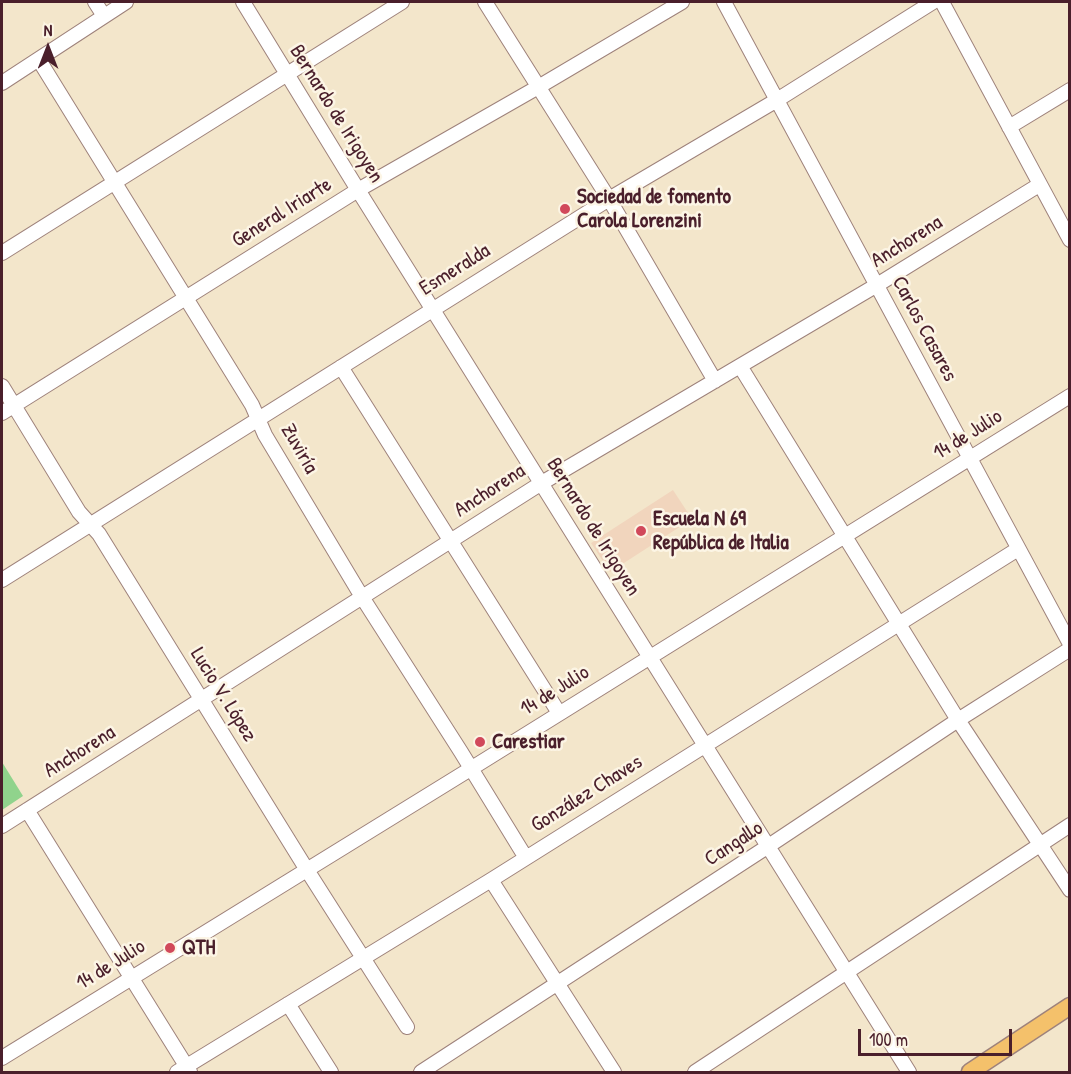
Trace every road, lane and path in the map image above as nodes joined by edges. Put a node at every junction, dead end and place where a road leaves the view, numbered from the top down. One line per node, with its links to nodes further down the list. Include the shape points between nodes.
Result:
1 (95, 2): 10 (street)
2 (126, 2): 10 (street)
3 (243, 2): 12 (street, Bernardo de Irigoyen)
4 (402, 2): 12 (street)
5 (484, 2): 14 (street)
6 (682, 2): 14 (street, General Iriarte)
7 (724, 2): 16 (street, Carlos Casares)
8 (933, 2): 16 (street, Esmeralda)
9 (942, 2): 17 (street)
10 (104, 16): 11 (street)
11 (39, 60): 13 (street); 18 (street, Zuviría)
12 (285, 73): 18 (street); 20 (street, Bernardo de Irigoyen)
13 (2, 83)
14 (540, 86): 20 (street, General Iriarte); 21 (street)
15 (1070, 90): 17 (street)
16 (777, 100): 21 (street, Esmeralda); 24 (street, Carlos Casares)
17 (1009, 128): 19 (street)
18 (115, 181): 23 (street); 25 (street, Zuviría)
19 (1039, 185): 22 (street); 24 (street, Anchorena)
20 (358, 190): 25 (street, General Iriarte); 26 (street, Bernardo de Irigoyen)
21 (609, 199): 26 (street, Esmeralda); 29 (street)
22 (1070, 240)
23 (2, 253)
24 (877, 285): 27 (street, Anchorena); 34 (street, Carlos Casares)
25 (186, 297): 32 (street, General Iriarte); 33 (street, Zuviría)
26 (432, 309): 28 (street, Esmeralda); 35 (street, Bernardo de Irigoyen)
27 (740, 366): 29 (street, Anchorena); 37 (street)
28 (341, 367): 33 (street, Esmeralda); 38 (street)
29 (715, 381): 35 (street, Anchorena)
30 (2, 386): 32 (street, Lucio V. López)
31 (1070, 396): 34 (street, 14 de Julio)
32 (7, 409): 36 (street, Lucio V. López)
33 (258, 418): 36 (street, Esmeralda); 41 (street, Zuviría)
34 (969, 459): 37 (street, 14 de Julio); 39 (street, Carlos Casares)
35 (540, 484): 38 (street, Anchorena); 45 (street, Bernardo de Irigoyen)
36 (90, 524): 40 (street, Esmeralda); 46 (street, Lucio V. López)
37 (844, 537): 42 (street); 45 (street, 14 de Julio)
38 (450, 542): 41 (street, Anchorena); 47 (street)
39 (1018, 549): 42 (street, González Chaves); 43 (street, Carlos Casares)
40 (2, 580)
41 (362, 597): 46 (street, Anchorena); 50 (street, Zuviría)
42 (899, 623): 48 (street); 49 (street, González Chaves)
43 (1070, 644)
44 (1070, 649): 48 (street, Cangallo)
45 (650, 656): 47 (street, 14 de Julio); 49 (street, Bernardo de Irigoyen)
46 (201, 700): 51 (street, Anchorena); 57 (street, Lucio V. López)
47 (559, 713): 50 (street, 14 de Julio)
48 (957, 720): 54 (street); 55 (street, Cangallo)
49 (704, 745): 55 (street, Bernardo de Irigoyen); 56 (street, González Chaves)
50 (472, 768): 56 (street, Zuviría); 57 (street, 14 de Julio)
51 (27, 810): 53 (street, Anchorena); 62 (street)
52 (1070, 825): 54 (street)
53 (2, 826)
54 (1040, 844): 59 (street); 61 (street)
55 (767, 847): 61 (street, Bernardo de Irigoyen); 63 (street, Cangallo)
56 (525, 858): 58 (street, González Chaves)
57 (307, 870): 60 (street, Lucio V. López); 62 (street, 14 de Julio)
58 (491, 880): 60 (street, González Chaves); 63 (street)
59 (1070, 890)
60 (363, 957): 64 (street, González Chaves); 66 (street, Lucio V. López)
61 (846, 972): 72 (street); 73 (street, Bernardo de Irigoyen)
62 (129, 978): 67 (street, 14 de Julio); 68 (street)
63 (558, 982): 70 (street, Cangallo); 71 (street)
64 (288, 1004): 68 (street, González Chaves); 69 (street)
65 (1070, 1006): 74 (main road)
66 (407, 1027)
67 (2, 1058)
68 (184, 1071)
69 (331, 1072)
70 (421, 1072)
71 (614, 1072)
72 (695, 1072)
73 (909, 1072)
74 (970, 1072)

